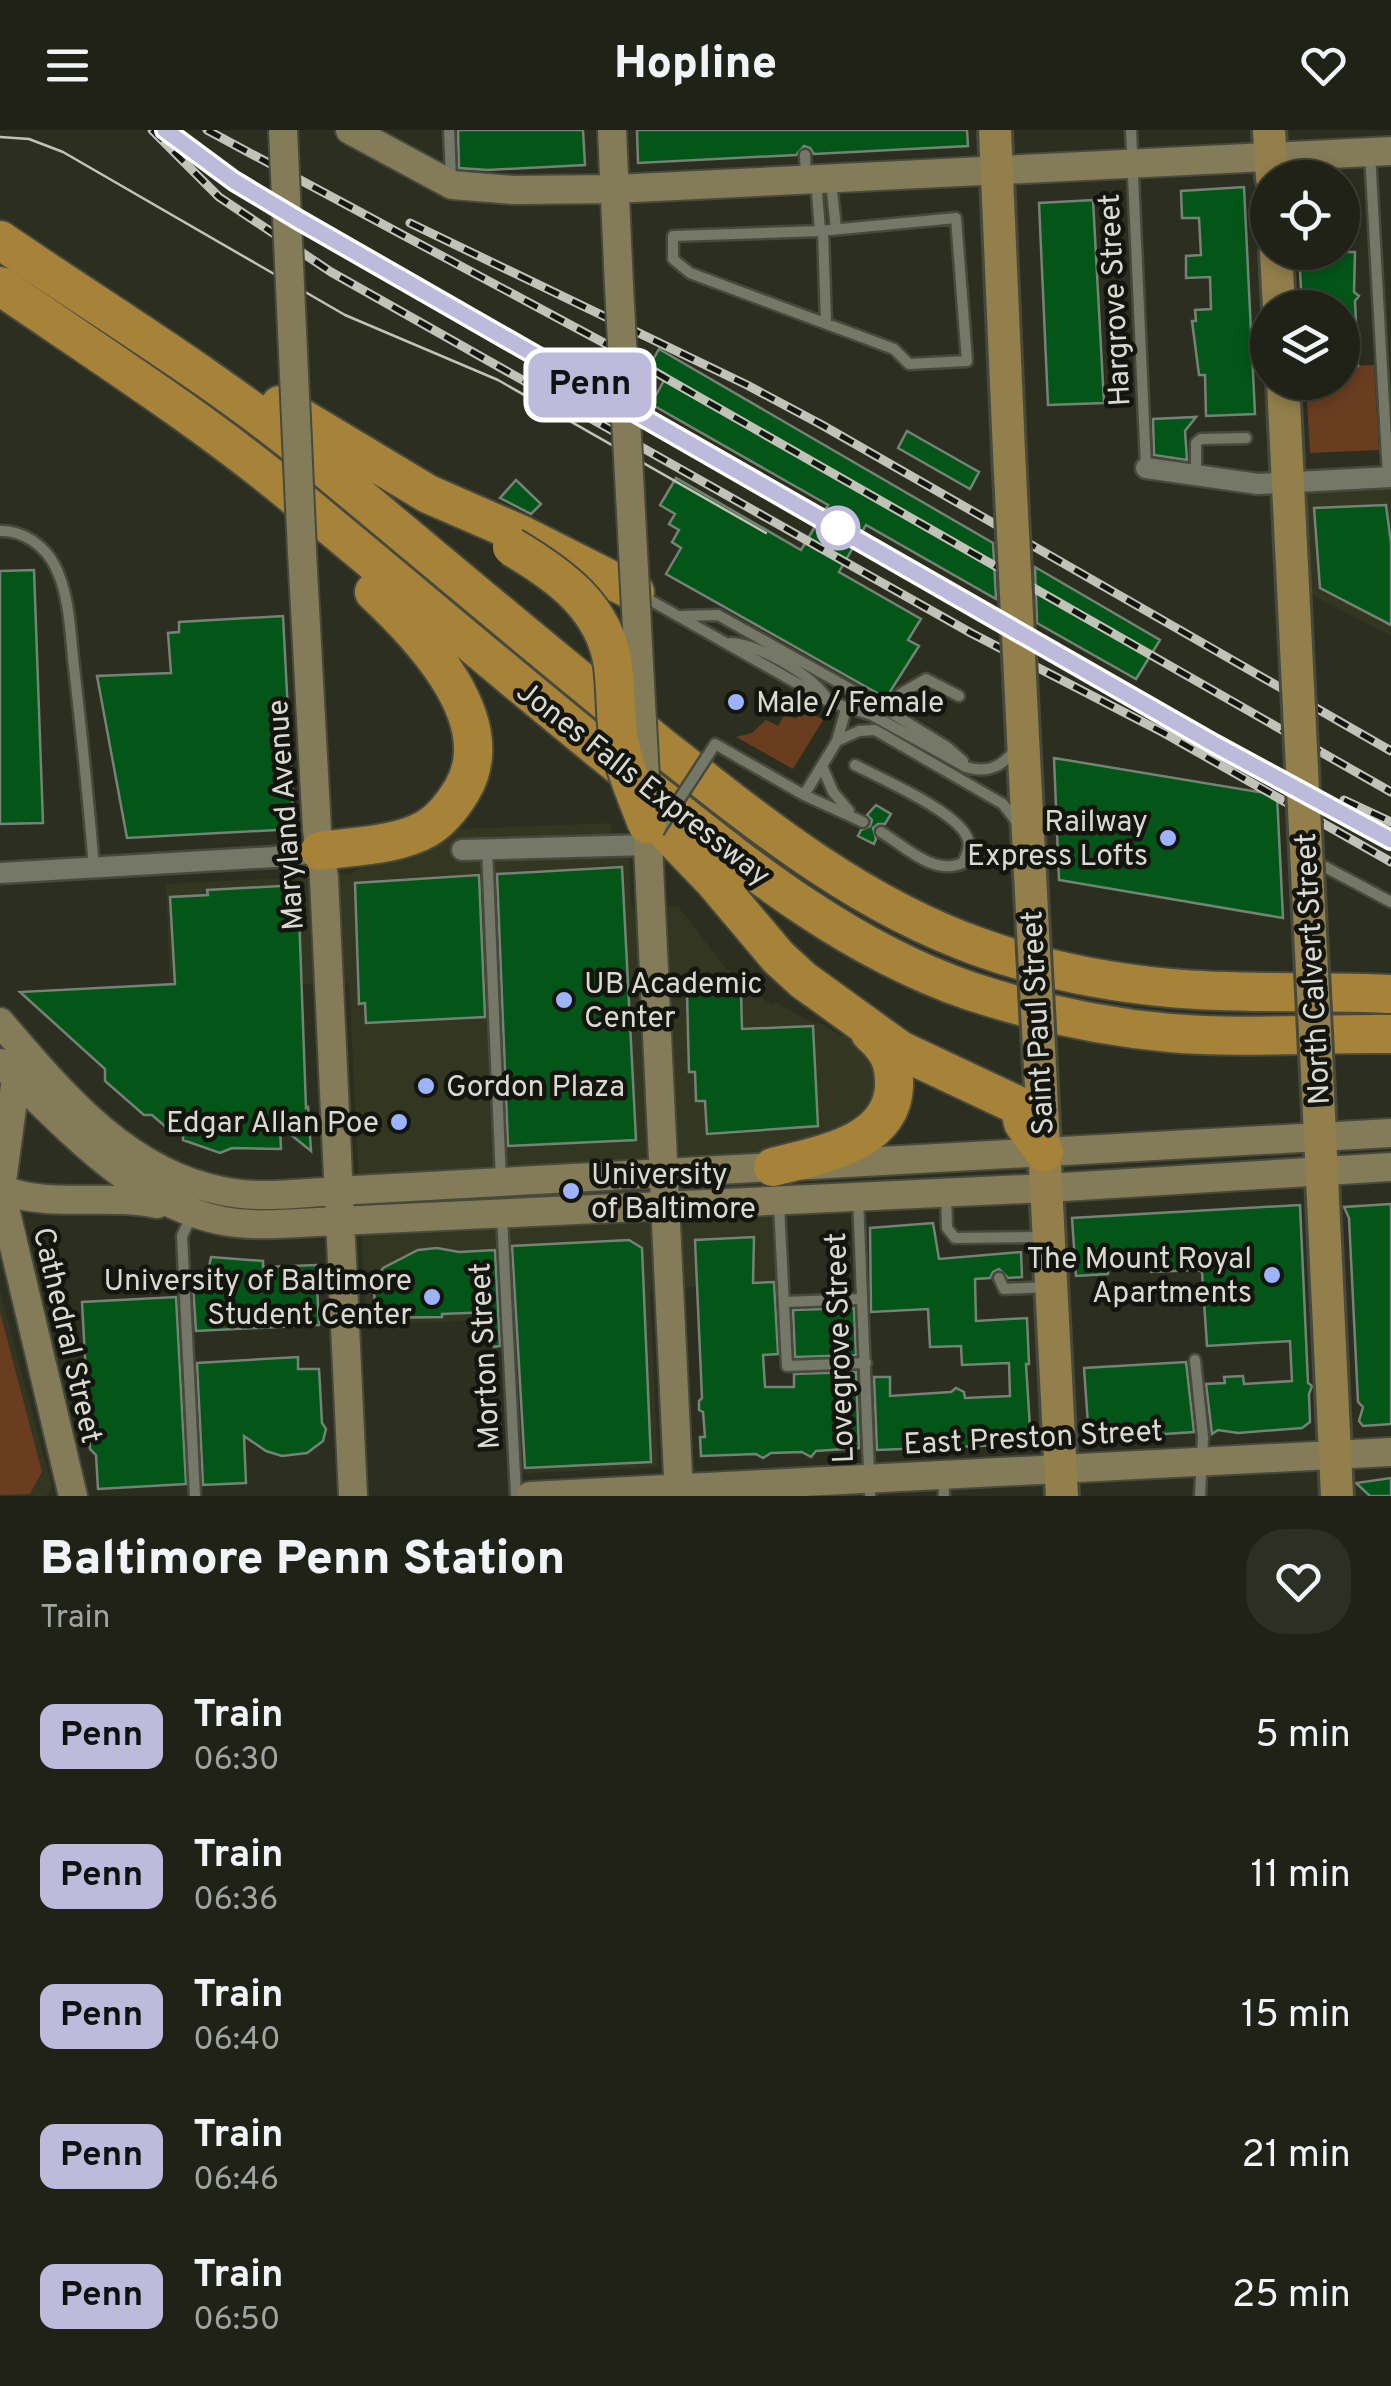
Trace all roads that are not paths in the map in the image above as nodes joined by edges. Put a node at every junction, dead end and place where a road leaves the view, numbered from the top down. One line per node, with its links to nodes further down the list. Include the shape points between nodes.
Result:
1 (283, 130): 44 (main road, Maryland Avenue, bridge)
2 (350, 130): 12 (main road)
3 (449, 130): 12 (lane)
4 (612, 130): 13 (main road)
5 (995, 130): 10 (main road, Saint Paul Street)
6 (1131, 130): 9 (lane, Hargrove Street)
7 (1383, 148): 8 (main road); 23 (lane)
8 (1271, 154): 9 (main road)
9 (1133, 162): 10 (main road); 21 (lane, Hargrove Street)
10 (997, 169): 11 (main road); 33 (main road, Saint Paul Street, bridge)
11 (814, 173): 13 (main road); 14 (lane); 15 (lane)
12 (452, 185): 13 (main road)
13 (615, 189): 27 (main road, bridge)
14 (836, 230): 15 (lane); 18 (lane, via 956,218 968,361 909,364 894,349)
15 (822, 231): 18 (lane); 18 (lane, via 673,236 673,259 690,272)
16 (1, 240): 26 (highway); 49 (highway, Jones Falls Expressway, via 264,422 728,798 892,910 980,948 1083,976 1173,988)
17 (0, 287): 29 (highway, Jones Falls Expressway, via 293,494); 44 (highway, via 340,560 390,607 453,685 473,745 468,781 448,812 406,837)
18 (826, 323)
19 (1284, 400): 24 (main road, North Calvert Street)
20 (1246, 438): 22 (lane, via 1201,439)
21 (1146, 468): 22 (street)
22 (1196, 476): 24 (street)
23 (1389, 477): 24 (street)
24 (1288, 483): 55 (main road, North Calvert Street, bridge, via 1290,784)
25 (0, 530): 46 (lane, via 40,544 64,590)
26 (516, 541): 27 (highway); 40 (highway, bridge, via 562,580 606,636 618,736)
27 (635, 592): 28 (lane); 40 (main road, bridge)
28 (681, 616): 31 (lane, via 718,615); 32 (lane)
29 (505, 675): 50 (highway, via 684,848 778,957); 52 (highway, Jones Falls Expressway, via 789,897 916,970 1015,1004 1128,1028)
30 (959, 696): 31 (lane, via 926,679 900,694)
31 (888, 711): 37 (lane)
32 (846, 716): 34 (lane); 37 (lane, via 872,715)
33 (1024, 738): 37 (lane, via 998,767); 41 (main road, Saint Paul Street)
34 (837, 741): 36 (lane); 41 (lane, via 874,730 1003,804)
35 (855, 764): 39 (lane, via 954,820 969,848 963,863 950,869)
36 (822, 766): 38 (lane); 38 (lane, via 833,792 858,818)
37 (976, 770)
38 (804, 795): 40 (lane, bridge, via 715,744)
39 (881, 832)
40 (648, 837): 42 (street); 59 (main road)
41 (1028, 837): 57 (main road, Saint Paul Street, bridge)
42 (487, 849): 43 (street); 60 (lane)
43 (462, 850)
44 (320, 851): 46 (street); 63 (main road, Maryland Avenue)
45 (1298, 852): 48 (lane)
46 (94, 867): 47 (street)
47 (0, 873)
48 (1391, 902)
49 (1391, 994)
50 (849, 1015): 57 (highway, via 900,1050 1019,1106); 61 (highway, via 892,1058 887,1112 857,1140)
51 (4, 1026): 53 (main road, Cathedral Street); 63 (main road, via 103,1133 172,1176 224,1192)
52 (1391, 1034)
53 (8, 1070): 62 (main road, Cathedral Street); 67 (main road, via 104,1160)
54 (1391, 1133): 55 (main road)
55 (1320, 1137): 57 (main road); 58 (main road, North Calvert Street)
56 (1391, 1167): 58 (main road)
57 (1046, 1170): 58 (main road); 61 (main road); 64 (main road); 70 (main road, Saint Paul Street)
58 (1322, 1170): 80 (main road, North Calvert Street)
59 (664, 1174): 60 (main road); 61 (main road); 66 (main road)
60 (500, 1182): 63 (main road)
61 (776, 1184): 65 (main road); 66 (main road); 76 (lane)
62 (0, 1188): 67 (main road, via 25,1199 116,1197); 87 (main road, Cathedral Street)
63 (337, 1192): 69 (main road, Maryland Avenue)
64 (946, 1193): 65 (main road); 71 (lane, via 949,1234)
65 (858, 1197): 75 (lane, Lovegrove Street)
66 (666, 1205): 68 (main road); 85 (main road)
67 (193, 1212): 69 (main road, via 252,1224); 88 (lane, via 182,1236)
68 (502, 1214): 69 (main road); 90 (lane, Morton Street)
69 (338, 1221): 89 (main road, Maryland Avenue)
70 (1049, 1236): 71 (lane); 74 (main road, Saint Paul Street)
71 (996, 1238): 72 (lane)
72 (997, 1253)
73 (998, 1278): 74 (lane, via 1004,1289)
74 (1051, 1287): 82 (main road, Saint Paul Street)
75 (862, 1299): 76 (lane); 78 (lane, Lovegrove Street)
76 (784, 1302): 78 (lane, via 787,1366)
77 (1196, 1360): 81 (lane)
78 (866, 1363): 84 (lane, Lovegrove Street)
79 (1391, 1452): 80 (main road, East Preston Street)
80 (1335, 1455): 81 (main road, East Preston Street); 93 (main road, North Calvert Street)
81 (1200, 1462): 82 (main road, East Preston Street); 92 (lane)
82 (1062, 1482): 83 (main road, East Preston Street)
83 (944, 1485): 84 (main road, East Preston Street)
84 (870, 1487): 85 (main road, East Preston Street)
85 (679, 1492): 86 (main road, East Preston Street)
86 (556, 1495): 91 (main road, East Preston Street)
87 (73, 1496)
88 (195, 1496)
89 (353, 1496)
90 (516, 1496)
91 (530, 1496)
92 (1200, 1496)
93 (1337, 1496)

